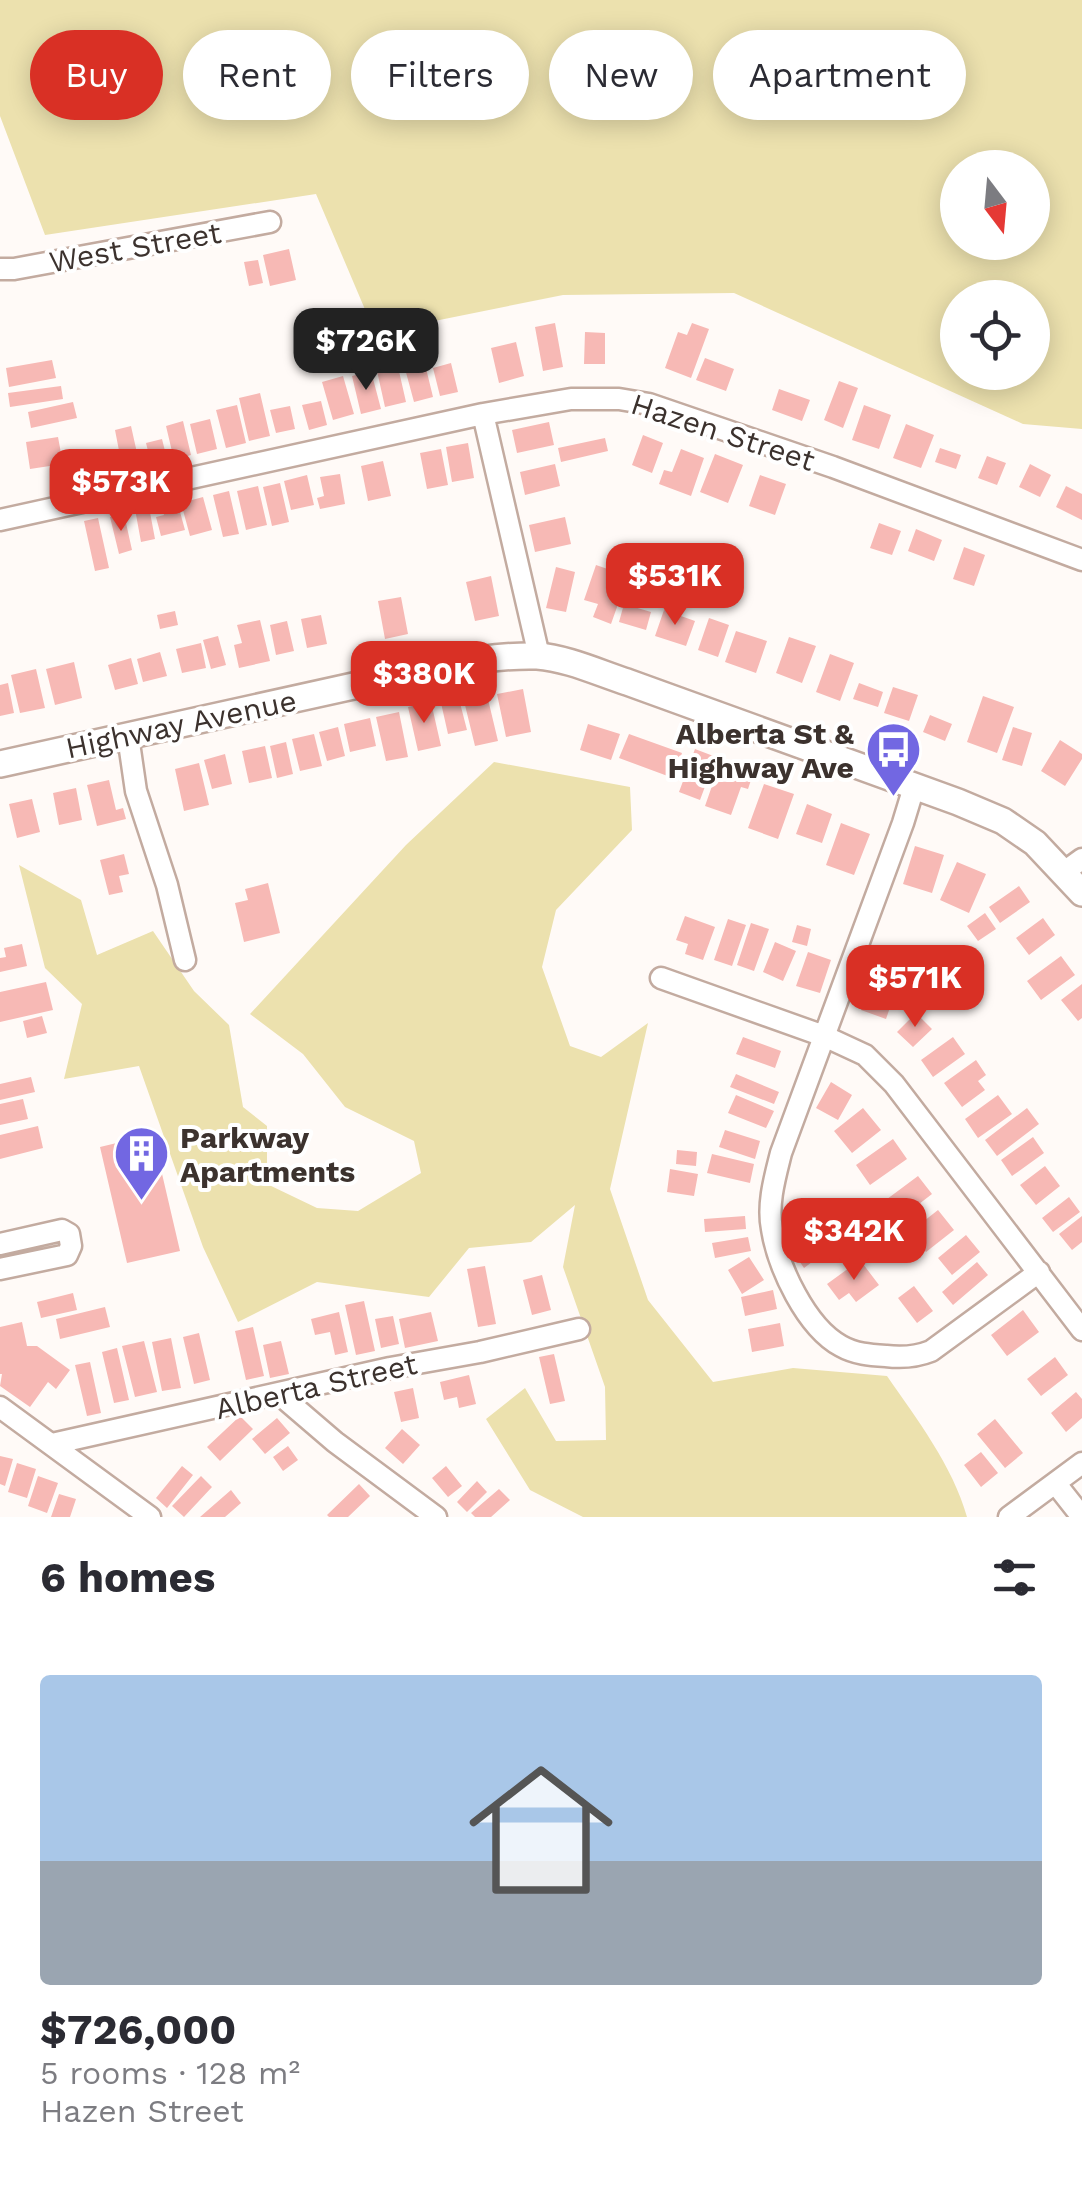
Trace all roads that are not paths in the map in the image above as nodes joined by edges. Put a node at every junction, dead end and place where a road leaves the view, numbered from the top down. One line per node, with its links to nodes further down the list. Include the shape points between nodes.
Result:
1 (270, 222): 2 (street, West Street)
2 (0, 269)
3 (483, 414): 4 (street, Hazen Street); 5 (street, Hazen Street, via 572,399 649,404); 6 (street)
4 (0, 520)
5 (1082, 560)
6 (539, 656): 7 (main road, Highway Avenue, via 457,663); 9 (main road, Highway Avenue)
7 (128, 736): 8 (main road, Highway Avenue); 12 (street, via 136,792)
8 (0, 764)
9 (914, 787): 10 (main road, Highway Avenue, via 1003,821); 14 (street)
10 (1073, 866): 11 (main road, Highway Avenue)
11 (1082, 892)
12 (186, 960)
13 (661, 978): 14 (street)
14 (824, 1036): 17 (street, via 865,1055 894,1084); 17 (street, via 781,1153 771,1226 780,1263 828,1337 858,1354 917,1357)
15 (0, 1244): 16 (street, via 62,1230 70,1234 71,1246 67,1256)
16 (0, 1269)
17 (1039, 1272): 19 (street)
18 (579, 1329): 20 (street, Alberta Street)
19 (1082, 1330)
20 (279, 1394): 22 (street, Alberta Street); 25 (street)
21 (0, 1407): 22 (street)
22 (52, 1444): 26 (street)
23 (1082, 1463): 24 (street)
24 (1056, 1484): 27 (street); 28 (street)
25 (430, 1515)
26 (149, 1517)
27 (1008, 1517)
28 (1082, 1517)

